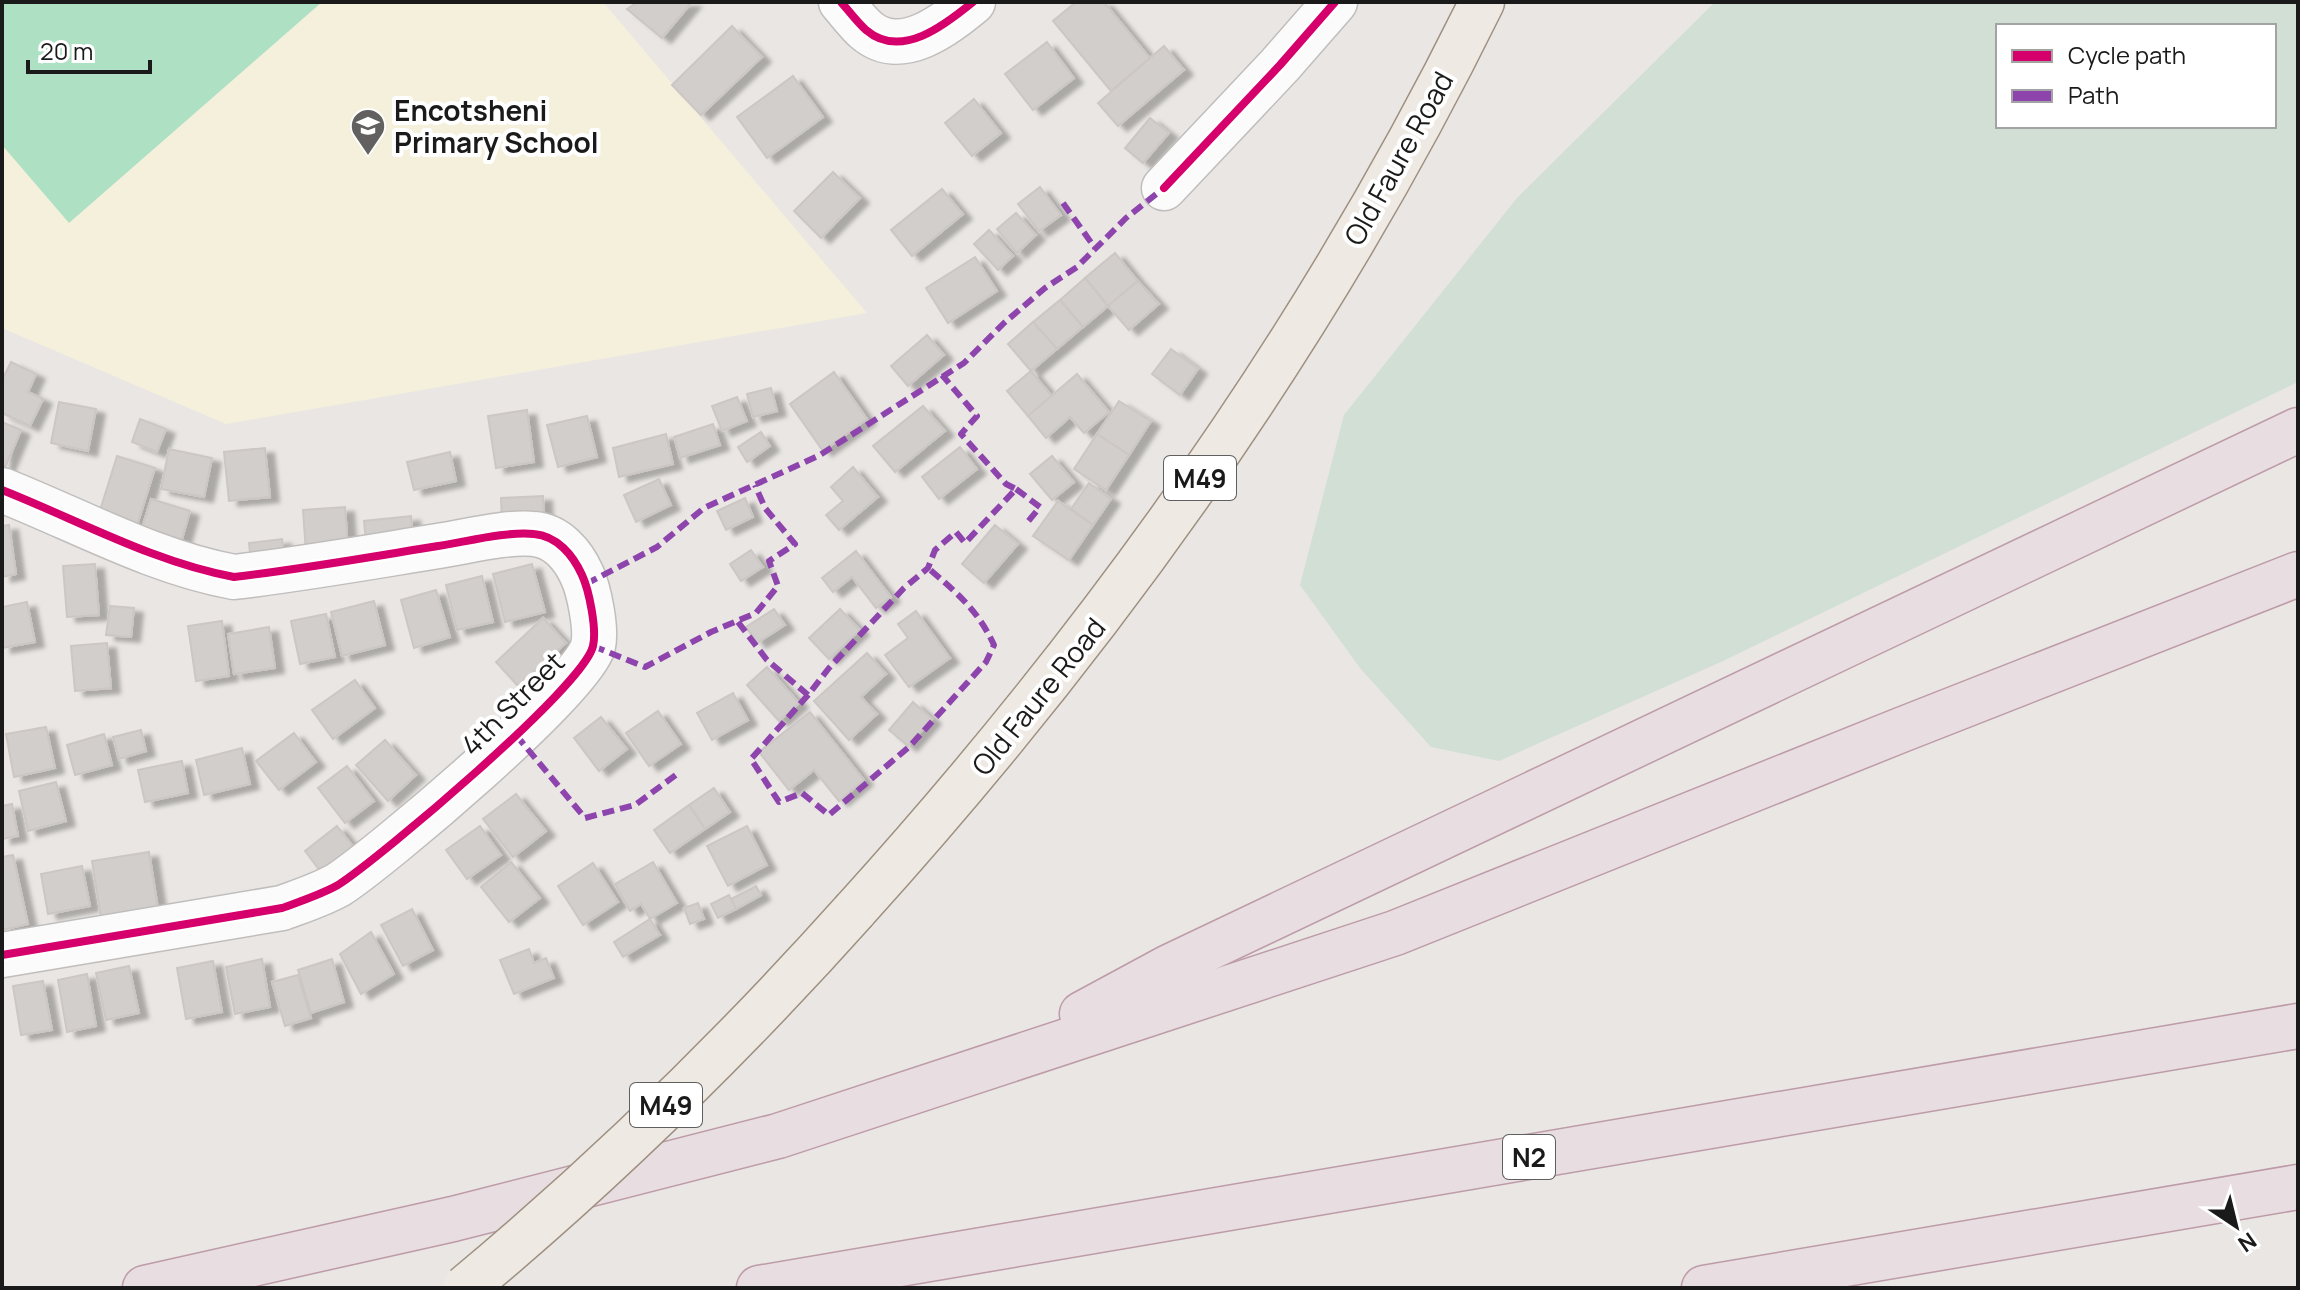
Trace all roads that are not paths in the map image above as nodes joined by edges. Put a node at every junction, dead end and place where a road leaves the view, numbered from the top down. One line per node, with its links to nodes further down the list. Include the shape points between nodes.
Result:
1 (841, 2): 2 (street, via 868,32 894,43 923,38)
2 (973, 2)
3 (1335, 2): 5 (street)
4 (1482, 2): 14 (main road, Old Faure Road / M49, bridge, via 1417,127 1271,373 1108,608 1037,698 783,988 630,1139)
5 (1164, 188)
6 (2298, 430): 11 (highway, via 1169,967)
7 (2, 490): 9 (street, 4th Street, via 197,570 234,577 535,533 560,543 576,562 586,584 593,646 565,687 516,735 337,885 282,908)
8 (2298, 574): 11 (highway, via 1395,933)
9 (2, 955)
10 (2298, 1026): 15 (highway, N2)
11 (974, 1071): 13 (highway, via 778,1136 453,1219)
12 (2298, 1187): 16 (highway)
13 (145, 1288)
14 (465, 1288)
15 (759, 1288)
16 (1704, 1288)

